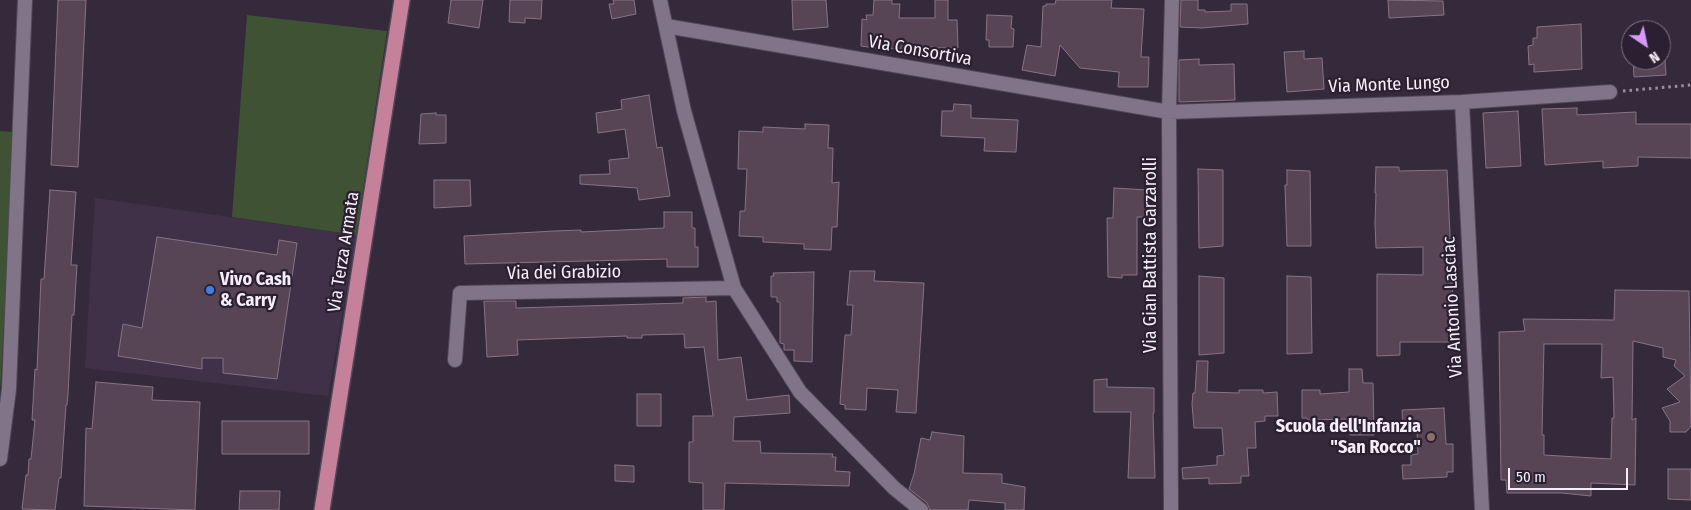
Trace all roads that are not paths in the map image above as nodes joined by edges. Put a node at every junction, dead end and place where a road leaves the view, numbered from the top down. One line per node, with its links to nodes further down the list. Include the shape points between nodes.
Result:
1 (25, 0): 11 (street, via 9,388)
2 (402, 0): 12 (main road, Via Terza Armata)
3 (660, 0): 5 (street)
4 (1172, 0): 8 (street, Via Gian Battista Garzarolli)
5 (666, 26): 8 (street, Via Consortiva); 9 (street, via 684,111)
6 (1610, 92): 7 (street, Via Monte Lungo)
7 (1462, 102): 8 (street, Via Monte Lungo); 15 (street, Via Antonio Lasciac)
8 (1169, 112): 14 (street, Via Gian Battista Garzarolli)
9 (734, 288): 10 (street, Via dei Grabizio, via 460,293); 13 (street, via 800,392 894,488)
10 (455, 360)
11 (0, 459)
12 (322, 510)
13 (921, 510)
14 (1171, 510)
15 (1482, 510)

